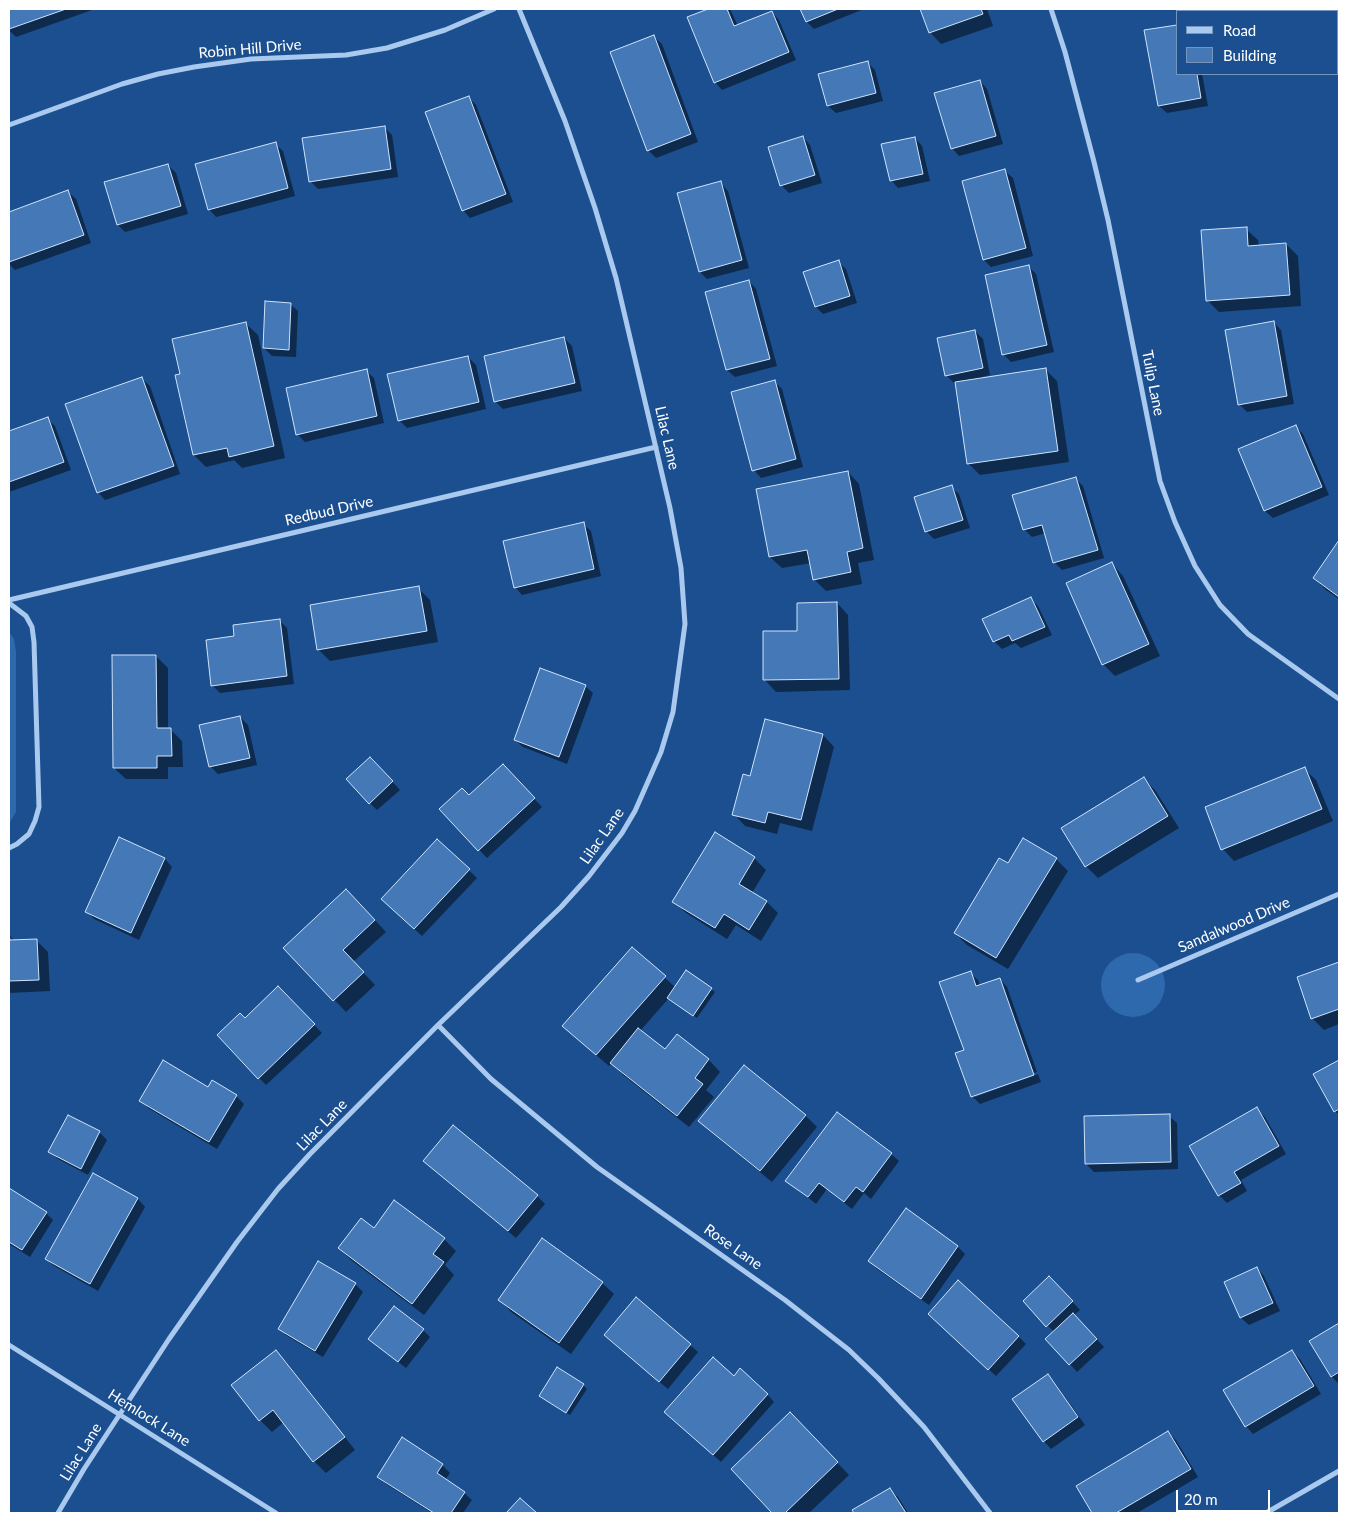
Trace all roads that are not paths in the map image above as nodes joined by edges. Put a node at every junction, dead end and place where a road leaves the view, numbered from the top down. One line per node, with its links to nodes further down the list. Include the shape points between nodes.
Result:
1 (494, 9): 4 (street, Robin Hill Drive, via 445,30 387,48 346,55 251,59 158,74)
2 (519, 9): 5 (street, Lilac Lane, via 565,121 595,208 616,278)
3 (1051, 9): 7 (street, Tulip Lane, via 1094,162 1160,481 1175,522 1195,566 1220,605 1248,634)
4 (9, 125)
5 (656, 447): 6 (street, Redbud Drive); 11 (street, Lilac Lane, via 681,568 685,624 674,712 661,752 635,812 590,876)
6 (9, 602): 8 (street, Redbud Drive, via 26,616 32,627 39,807 29,834)
7 (1339, 699)
8 (9, 848)
9 (1339, 894): 10 (street, Sandalwood Drive)
10 (1138, 980)
11 (438, 1025): 13 (street, Lilac Lane, via 278,1189 237,1242); 17 (street, Rose Lane, via 491,1079 597,1167 785,1300 849,1350 924,1427)
12 (9, 1345): 13 (street, Hemlock Lane)
13 (120, 1414): 15 (street, Lilac Lane); 16 (street, Hemlock Lane)
14 (1339, 1471): 18 (street)
15 (58, 1513)
16 (276, 1513)
17 (990, 1513)
18 (1266, 1513)

